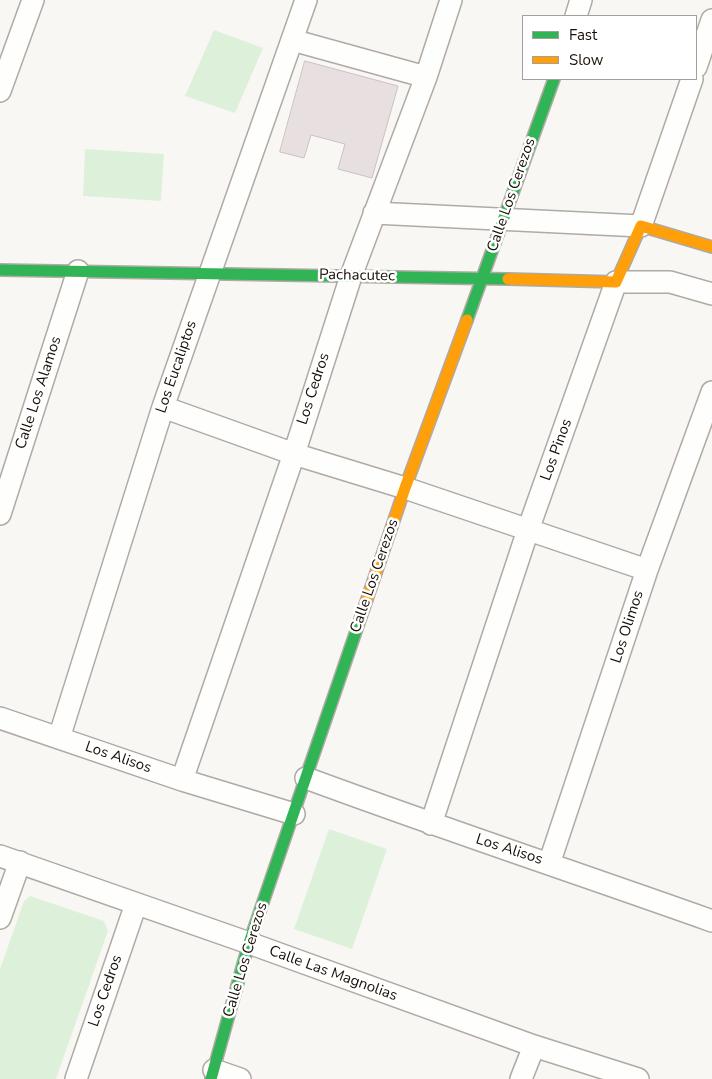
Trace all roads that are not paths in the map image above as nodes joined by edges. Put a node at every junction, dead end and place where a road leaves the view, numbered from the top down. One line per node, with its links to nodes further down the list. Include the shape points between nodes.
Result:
1 (33, 0): 12 (street)
2 (306, 0): 7 (street, Los Eucaliptos)
3 (451, 0): 9 (street, Los Cedros)
4 (582, 0): 5 (street)
5 (576, 15)
6 (712, 20): 8 (street)
7 (292, 40): 9 (street); 19 (street, Los Eucaliptos)
8 (697, 64)
9 (426, 77): 13 (street, Los Cedros)
10 (554, 80): 14 (street, Calle Los Cerezos)
11 (692, 80): 15 (street, Los Pinos)
12 (0, 91)
13 (374, 213): 14 (street); 20 (street, Los Cedros)
14 (504, 219): 15 (street); 21 (street, Calle Los Cerezos)
15 (641, 226): 16 (street); 22 (street, Los Pinos)
16 (712, 247)
17 (0, 270): 18 (street, Pachacutec)
18 (78, 271): 19 (street, Pachacutec); 28 (street, Calle Los Alamos)
19 (210, 273): 20 (street, Pachacutec); 25 (street, Los Eucaliptos)
20 (351, 276): 21 (street, Pachacutec); 26 (street, Los Cedros)
21 (483, 278): 22 (street, Pachacutec); 27 (street, Calle Los Cerezos)
22 (616, 282): 23 (street, Pachacutec, via 670,282); 29 (street, Los Pinos)
23 (712, 294)
24 (712, 392): 30 (street, Los Olimos)
25 (163, 407): 26 (street); 32 (street, Los Eucaliptos)
26 (294, 454): 27 (street); 34 (street, Los Cedros)
27 (405, 488): 29 (street); 33 (street, Calle Los Cerezos)
28 (0, 514)
29 (528, 530): 30 (street); 36 (street, Los Pinos)
30 (647, 570): 38 (street, Los Olimos)
31 (0, 718): 32 (street, Los Alisos)
32 (59, 738): 34 (street, Los Alisos)
33 (306, 778): 35 (street, Calle Los Cerezos); 36 (street, Los Alisos)
34 (182, 780): 35 (street, Los Alisos)
35 (294, 814): 42 (street, Calle Los Cerezos)
36 (431, 824): 38 (street, Los Alisos)
37 (10, 859): 39 (street, Calle Las Magnolias); 40 (street)
38 (549, 864): 41 (street, Los Alisos)
39 (136, 904): 42 (street, Calle Las Magnolias); 45 (street, Los Cedros)
40 (0, 918)
41 (712, 921)
42 (249, 943): 43 (street, Calle Las Magnolias); 44 (street, Calle Los Cerezos)
43 (534, 1046): 47 (street); 48 (street, Calle Las Magnolias)
44 (213, 1074): 46 (street)
45 (76, 1079)
46 (240, 1079)
47 (521, 1079)
48 (638, 1079)

